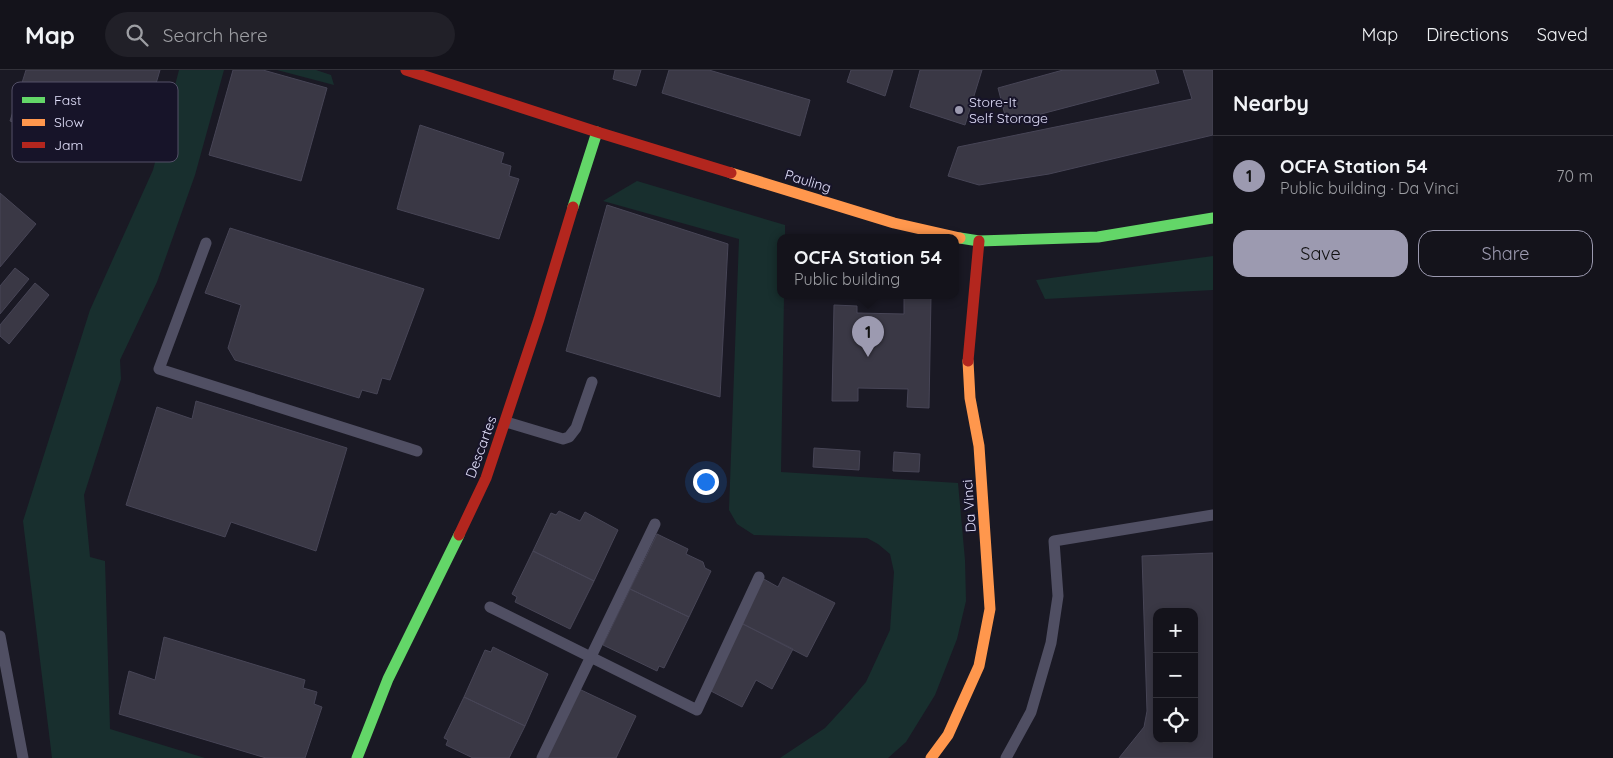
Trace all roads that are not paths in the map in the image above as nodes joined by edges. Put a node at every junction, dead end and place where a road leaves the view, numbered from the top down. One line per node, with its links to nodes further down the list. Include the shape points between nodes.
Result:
1 (406, 70): 2 (street, Pauling)
2 (597, 132): 4 (street, Pauling); 9 (street, Descartes)
3 (1213, 218): 6 (street, Pauling, via 1098,237)
4 (940, 234)
5 (959, 237): 6 (street, Pauling)
6 (979, 241): 20 (street, Da Vinci, via 967,369 979,446 990,610 979,666 948,735)
7 (206, 243): 10 (lane, via 159,369)
8 (592, 382): 9 (lane, via 576,428 569,437 563,439)
9 (506, 422): 18 (street, Descartes, via 486,478 388,679)
10 (417, 451)
11 (1213, 514): 21 (lane, via 1054,541 1058,596 1051,643 1031,712)
12 (655, 524): 16 (lane)
13 (759, 577): 16 (lane, via 697,710)
14 (490, 607): 16 (lane)
15 (0, 636): 17 (lane)
16 (590, 658): 19 (lane)
17 (23, 758)
18 (357, 758)
19 (542, 758)
20 (931, 758)
21 (1006, 758)

